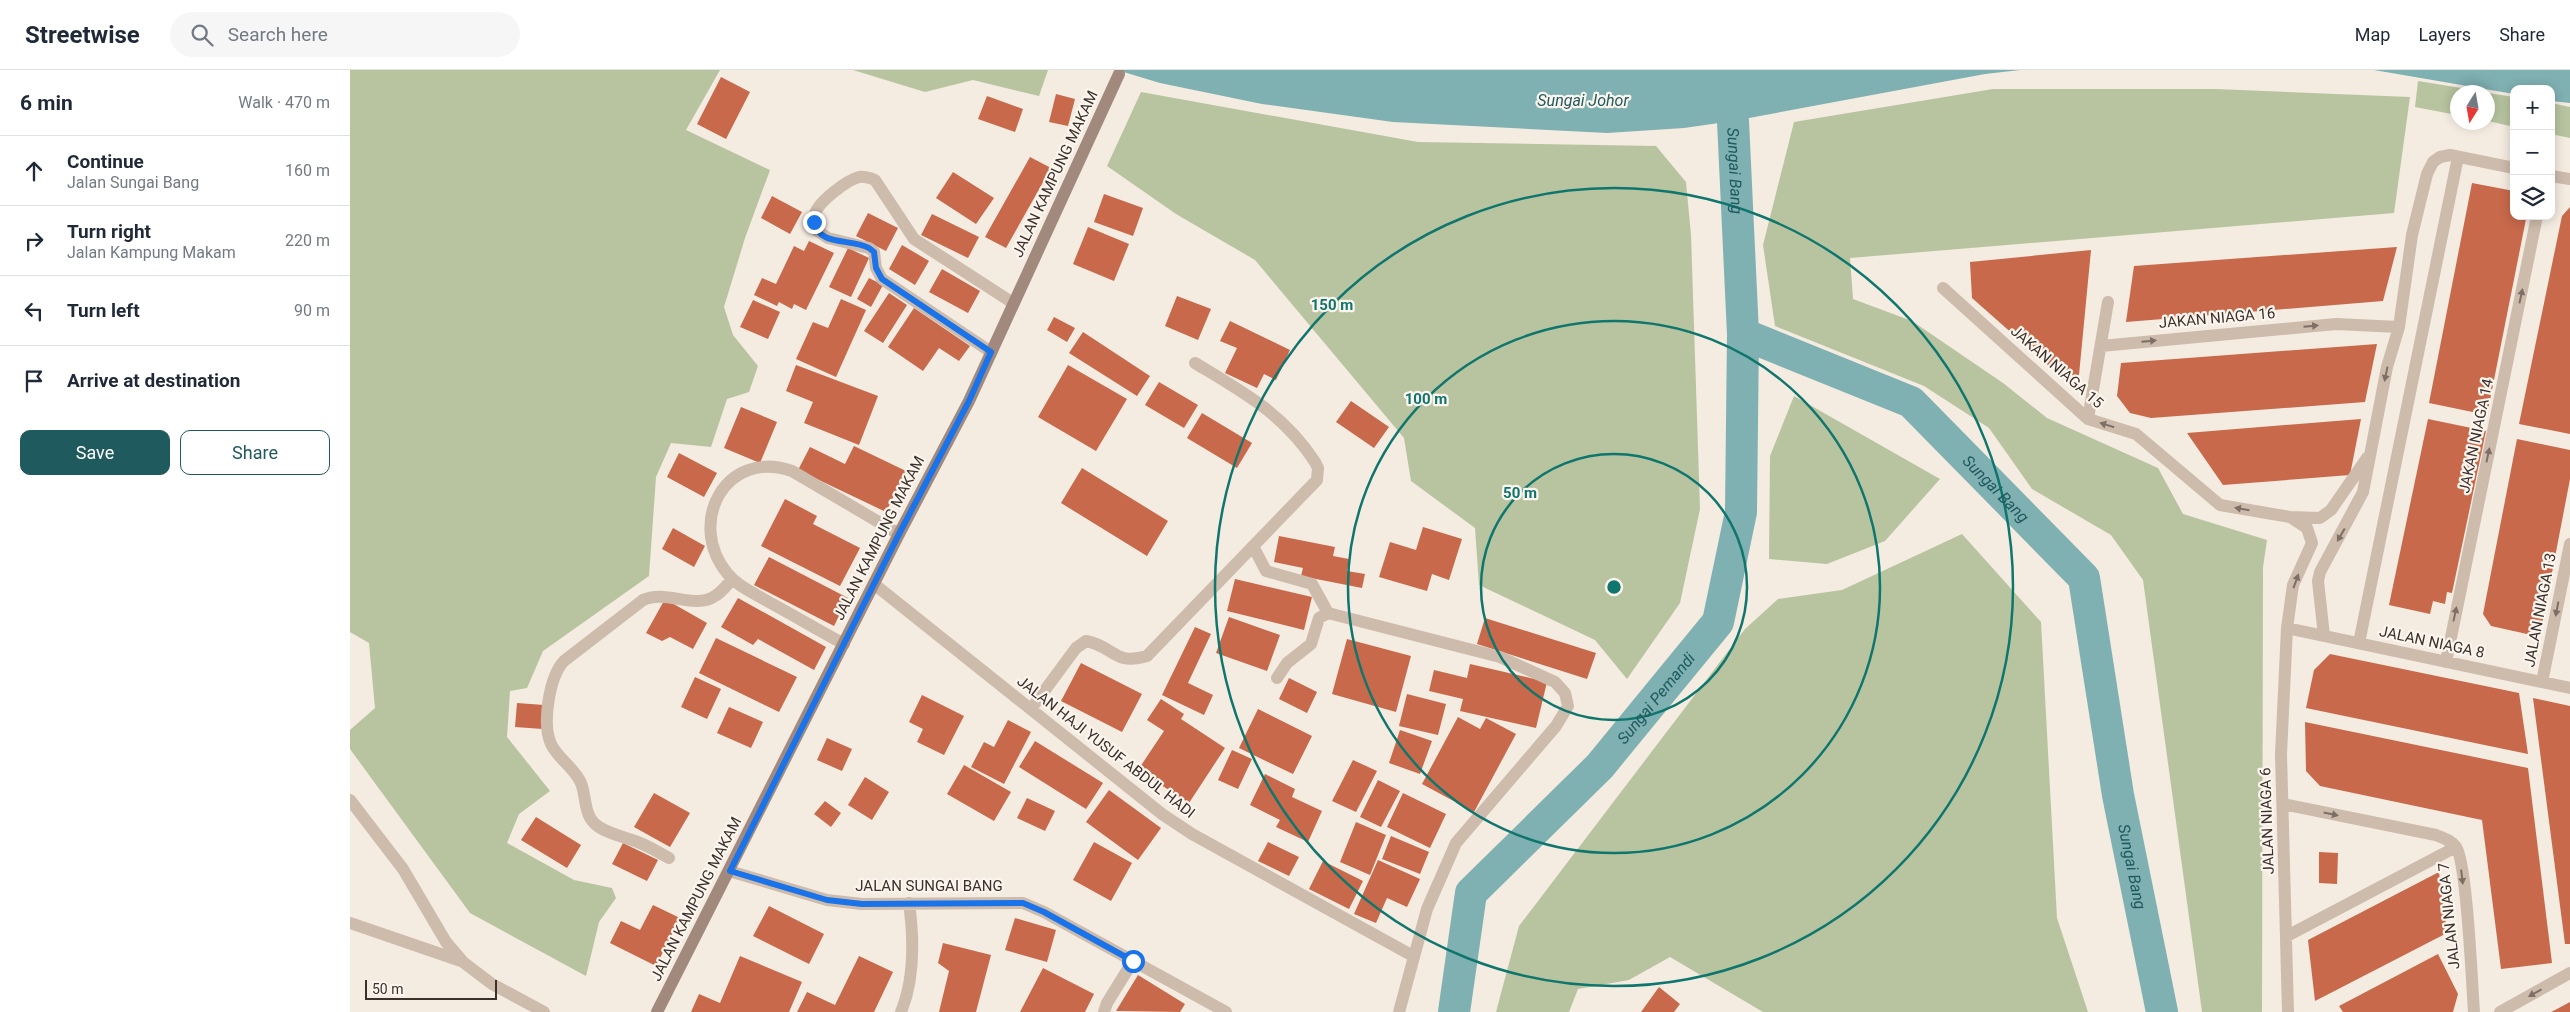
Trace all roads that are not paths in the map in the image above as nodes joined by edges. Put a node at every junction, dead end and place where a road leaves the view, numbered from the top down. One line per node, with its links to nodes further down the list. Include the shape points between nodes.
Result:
1 (1120, 74): 9 (street, JALAN KAMPUNG MAKAM)
2 (2458, 156): 3 (street); 10 (street, via 2440,157 2433,162 2427,174 2412,235); 25 (street)
3 (2510, 167)
4 (2555, 177): 5 (street)
5 (2570, 179)
6 (2536, 220): 27 (street, JAKAN NIAGA 14, one-way to 6)
7 (1943, 288): 14 (street, JAKAN NIAGA 15)
8 (2108, 302): 11 (street)
9 (1013, 303): 12 (street, JALAN KAMPUNG MAKAM); 12 (street, via 914,239 875,180 860,177 854,180 828,196 814,214 816,230 822,236 869,248 874,252 876,268 882,279)
10 (2399, 327): 11 (street, JAKAN NIAGA 16, one-way to 10, via 2336,324); 15 (street, one-way to 15, via 2387,367)
11 (2101, 346): 14 (street)
12 (991, 352): 17 (street, JALAN KAMPUNG MAKAM)
13 (1195, 363): 19 (street, via 1258,401 1287,426 1318,468 1313,485)
14 (2088, 419): 16 (street, JAKAN NIAGA 15, one-way to 14, via 2220,505 2136,434)
15 (2370, 454): 16 (street, JAKAN NIAGA 15, via 2326,515 2320,518); 24 (street, one-way to 24, via 2362,492 2324,563 2318,581)
16 (2290, 517): 23 (street, JALAN NIAGA 6, one-way to 16, via 2293,585 2312,542 2308,528)
17 (899, 534): 20 (street, via 792,471 768,467 747,472 722,487 710,520 714,546 725,572); 21 (street, JALAN KAMPUNG MAKAM)
18 (2570, 544): 29 (street, JALAN NIAGA 13, one-way to 29)
19 (1253, 546): 22 (street, via 1266,571 1312,584); 31 (street, via 1147,656 1132,660 1119,658 1097,643 1086,641 1076,648)
20 (732, 579): 26 (street); 35 (street, via 710,599 666,596 643,600 564,661 557,668 551,687 548,708 551,744 571,766 581,784 592,821 600,828)
21 (874, 584): 26 (street, JALAN KAMPUNG MAKAM); 31 (street, JALAN HAJI YUSUF ABDUL HADI)
22 (1328, 612): 28 (street, via 1319,618 1311,644 1287,663); 40 (street, via 1500,657 1556,682 1565,692 1568,706 1556,726 1456,843 1427,909)
23 (2287, 628): 24 (street, JALAN NIAGA 8); 33 (street, JALAN NIAGA 6, via 2281,754)
24 (2324, 636): 25 (street, JALAN NIAGA 8)
25 (2359, 643): 27 (street, JALAN NIAGA 8)
26 (844, 644): 36 (street, JALAN KAMPUNG MAKAM)
27 (2446, 662): 29 (street, JALAN NIAGA 8)
28 (1277, 678)
29 (2542, 682): 30 (street, JALAN NIAGA 8)
30 (2570, 688)
31 (1031, 709): 40 (street, JALAN HAJI YUSUF ABDUL HADI, via 1162,814 1192,834)
32 (350, 800): 42 (street, via 403,869 446,942)
33 (2283, 804): 34 (street, JALAN NIAGA 7, one-way to 34, via 2436,835); 39 (street, JALAN NIAGA 6)
34 (2456, 847): 39 (street); 51 (street, JALAN NIAGA 7, one-way to 51, via 2468,928)
35 (669, 858)
36 (730, 871): 37 (street, JALAN SUNGAI BANG, via 827,900 862,904); 45 (street, JALAN KAMPUNG MAKAM)
37 (909, 903): 41 (street, JALAN SUNGAI BANG, via 1023,903); 46 (street, via 913,935 910,977)
38 (350, 923): 42 (street)
39 (2287, 936): 50 (street, JALAN NIAGA 6)
40 (1413, 956): 49 (street)
41 (1133, 961): 47 (street); 48 (street, JALAN SUNGAI BANG)
42 (464, 962): 44 (street, via 492,984)
43 (2570, 973): 52 (street, one-way to 52)
44 (544, 1012)
45 (657, 1012)
46 (901, 1012)
47 (1104, 1012)
48 (1226, 1012)
49 (1399, 1012)
50 (2288, 1012)
51 (2474, 1012)
52 (2500, 1012)

